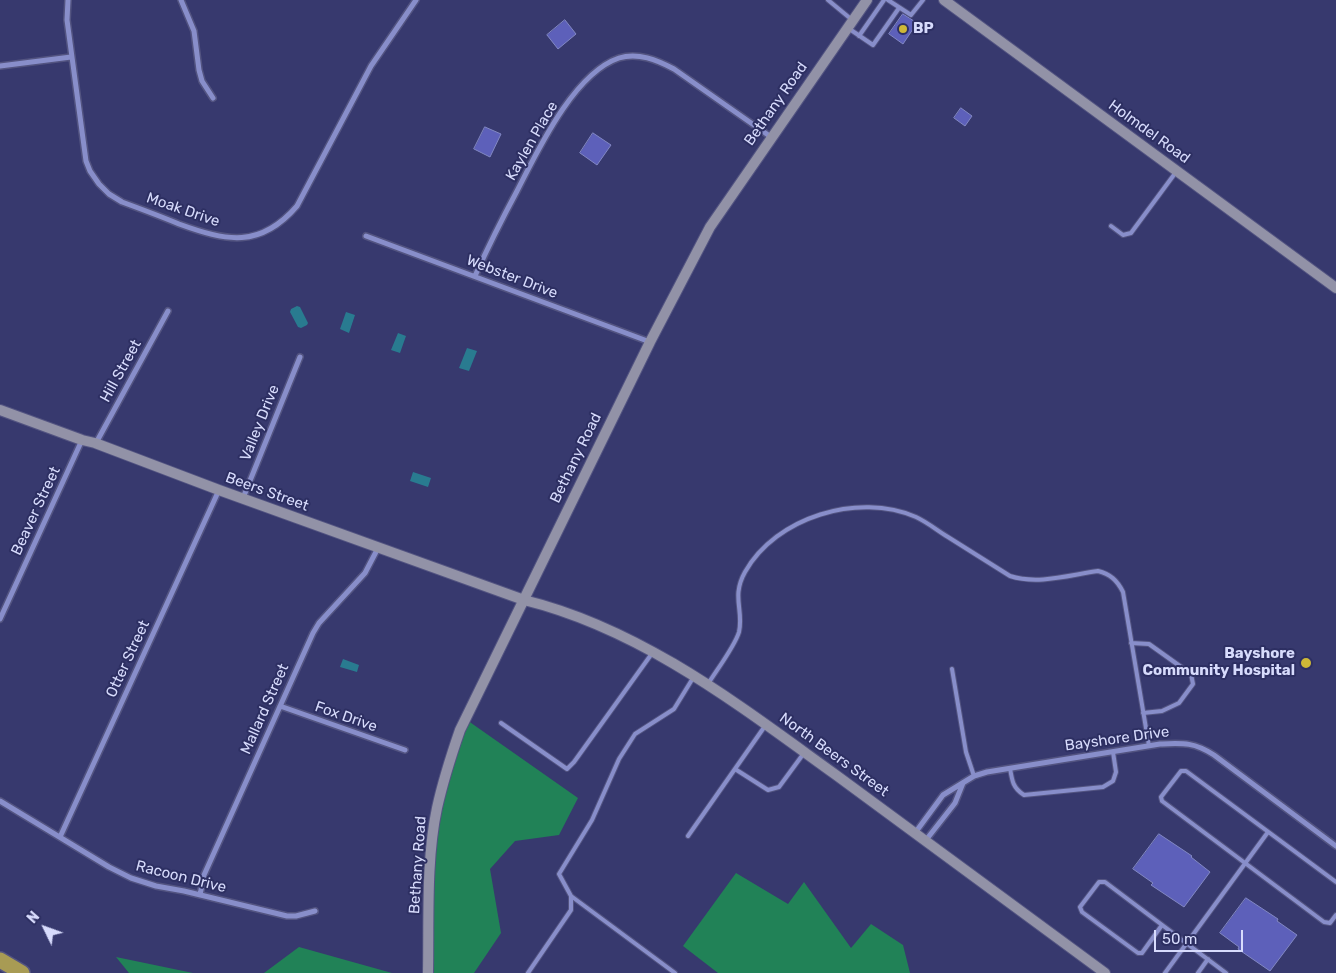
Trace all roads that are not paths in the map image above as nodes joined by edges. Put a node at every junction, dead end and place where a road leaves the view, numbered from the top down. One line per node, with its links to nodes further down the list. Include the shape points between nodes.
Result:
1 (68, 0): 15 (street, Moak Drive)
2 (181, 0): 17 (street, via 194,31 202,81)
3 (416, 0): 15 (street, Moak Drive, via 367,73 297,206 274,227 245,237 205,233 122,202 99,184 84,155)
4 (828, 0): 13 (lane)
5 (867, 0): 13 (street, Bethany Road)
6 (884, 0): 14 (lane)
7 (888, 0): 11 (lane)
8 (898, 0): 11 (lane)
9 (923, 0): 12 (lane, via 912,16)
10 (944, 0): 19 (street, Holmdel Road)
11 (895, 4): 12 (lane)
12 (900, 8): 14 (lane, via 873,45)
13 (850, 25): 14 (lane); 18 (street, Bethany Road)
14 (859, 36)
15 (71, 57): 16 (street)
16 (0, 66)
17 (214, 98)
18 (771, 137): 22 (street, Kaylen Place, via 660,61 627,56 604,65 593,73 551,127); 25 (street, Bethany Road, via 710,227)
19 (1176, 172): 20 (lane, via 1131,234 1123,235); 23 (street, Holmdel Road)
20 (1111, 226)
21 (366, 236): 22 (street, Webster Drive)
22 (475, 276): 25 (street, Webster Drive)
23 (1336, 288)
24 (168, 311): 29 (street, Hill Street)
25 (650, 342): 33 (street, Bethany Road)
26 (300, 358): 31 (street, Valley Drive)
27 (0, 410): 28 (street, Beers Street)
28 (82, 440): 29 (street, Beers Street); 34 (street, Beaver Street)
29 (95, 443): 30 (street, Beers Street)
30 (219, 490): 31 (street, Beers Street); 56 (street, Otter Street)
31 (243, 498): 32 (street, Beers Street)
32 (378, 548): 33 (street, Beers Street); 40 (street, Mallard Street, via 365,573 319,623)
33 (524, 600): 36 (street, North Beers Street, via 549,606); 70 (street, Bethany Road, via 460,730 447,768 433,834)
34 (0, 619)
35 (1131, 643): 39 (lane, via 1123,592 1108,574 1098,571 1023,580 1010,576 918,518 889,510 850,508 834,510 798,523 769,542 745,572 738,593 740,623 737,638); 41 (lane); 41 (lane, via 1149,644 1191,674 1193,684 1179,703 1162,711)
36 (653, 652): 38 (street, North Beers Street); 42 (lane, via 567,768)
37 (952, 669): 50 (lane, via 966,752)
38 (694, 676): 39 (street, North Beers Street); 62 (lane, via 674,709 635,734 619,760 592,820 559,874)
39 (707, 684): 43 (street, North Beers Street)
40 (280, 706): 45 (street, Fox Drive); 61 (street, Mallard Street, via 204,875)
41 (1143, 714): 44 (lane)
42 (501, 723)
43 (766, 724): 46 (street, North Beers Street); 48 (lane)
44 (1149, 746): 47 (street, Bayshore Drive); 58 (street, Bayshore Drive, via 1185,743 1204,749)
45 (404, 750)
46 (804, 752): 48 (lane, via 779,787 768,790); 54 (street, North Beers Street)
47 (1112, 752): 49 (street, Bayshore Drive); 49 (lane, via 1116,772 1113,781 1103,787 1024,795 1015,789)
48 (735, 768): 55 (lane)
49 (1010, 768): 50 (street, Bayshore Drive)
50 (974, 776): 51 (street, Bayshore Drive)
51 (963, 783): 54 (street, Bayshore Drive, via 943,794); 57 (street, via 955,803)
52 (0, 801): 56 (street, Racoon Drive)
53 (1268, 832): 59 (lane); 59 (lane, via 1186,771 1181,771 1161,797 1162,801); 60 (lane)
54 (915, 833): 57 (street, North Beers Street)
55 (688, 836)
56 (60, 837): 61 (street, Racoon Drive, via 131,878)
57 (926, 840): 73 (street, North Beers Street)
58 (1336, 846)
59 (1245, 863): 64 (lane, via 1324,922 1330,922); 66 (lane)
60 (1336, 882)
61 (200, 895): 63 (street, Racoon Drive, via 287,916)
62 (571, 896): 71 (lane, via 571,910); 72 (lane)
63 (315, 911)
64 (1336, 915)
65 (1162, 925): 65 (lane, via 1102,881 1080,907 1082,912 1138,953 1142,953); 66 (lane)
66 (1186, 943): 68 (lane); 74 (lane)
67 (0, 960): 69 (highway)
68 (1208, 960): 75 (lane); 76 (lane)
69 (22, 973)
70 (428, 973)
71 (528, 973)
72 (675, 973)
73 (1104, 973)
74 (1165, 973)
75 (1198, 973)
76 (1226, 973)

